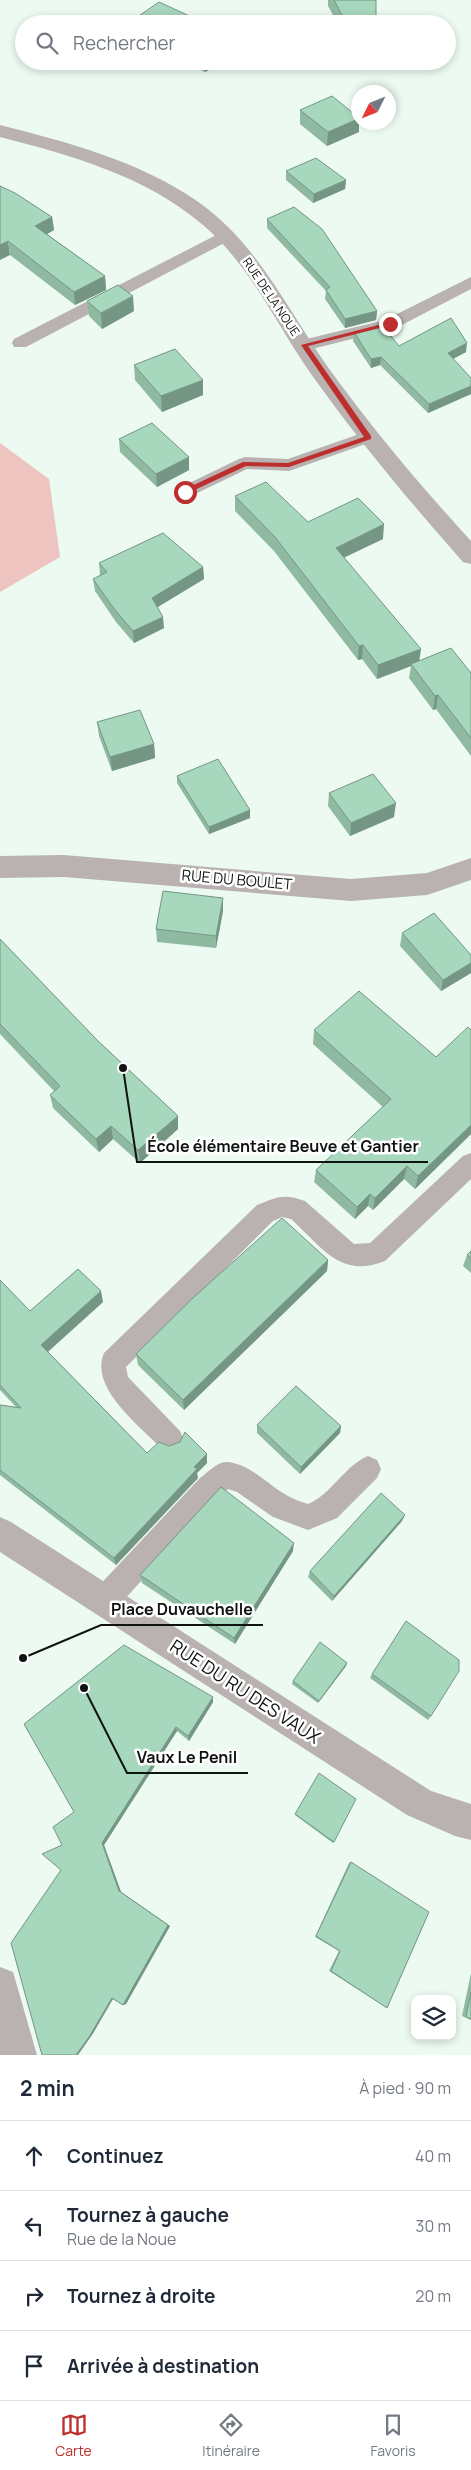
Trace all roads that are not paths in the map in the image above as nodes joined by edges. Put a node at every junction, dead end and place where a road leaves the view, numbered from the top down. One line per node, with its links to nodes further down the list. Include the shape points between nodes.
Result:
1 (0, 131): 2 (street, RUE DE LA NOUE, via 136,175 190,206)
2 (226, 235): 4 (lane); 5 (street, RUE DE LA NOUE, via 252,267)
3 (471, 282): 5 (lane, via 390,324)
4 (20, 343)
5 (304, 345): 6 (street, RUE DE LA NOUE)
6 (368, 438): 7 (lane, via 289,465 246,463); 8 (street, RUE DE LA NOUE)
7 (185, 492)
8 (471, 556)
9 (0, 866): 10 (street, RUE DU BOULET, via 64,866 351,890 428,884)
10 (471, 869)
11 (471, 1164): 12 (lane, via 376,1253 349,1255 297,1208 282,1206 265,1213 113,1362 119,1386)
12 (171, 1440)
13 (368, 1469): 15 (lane, via 328,1509 308,1517 282,1508 244,1481 225,1475 208,1476)
14 (0, 1533): 15 (street, RUE DU RU DES VAUX)
15 (104, 1601): 16 (street, RUE DU RU DES VAUX, via 419,1803)
16 (471, 1822)
17 (0, 1985): 18 (street)
18 (18, 2055)

